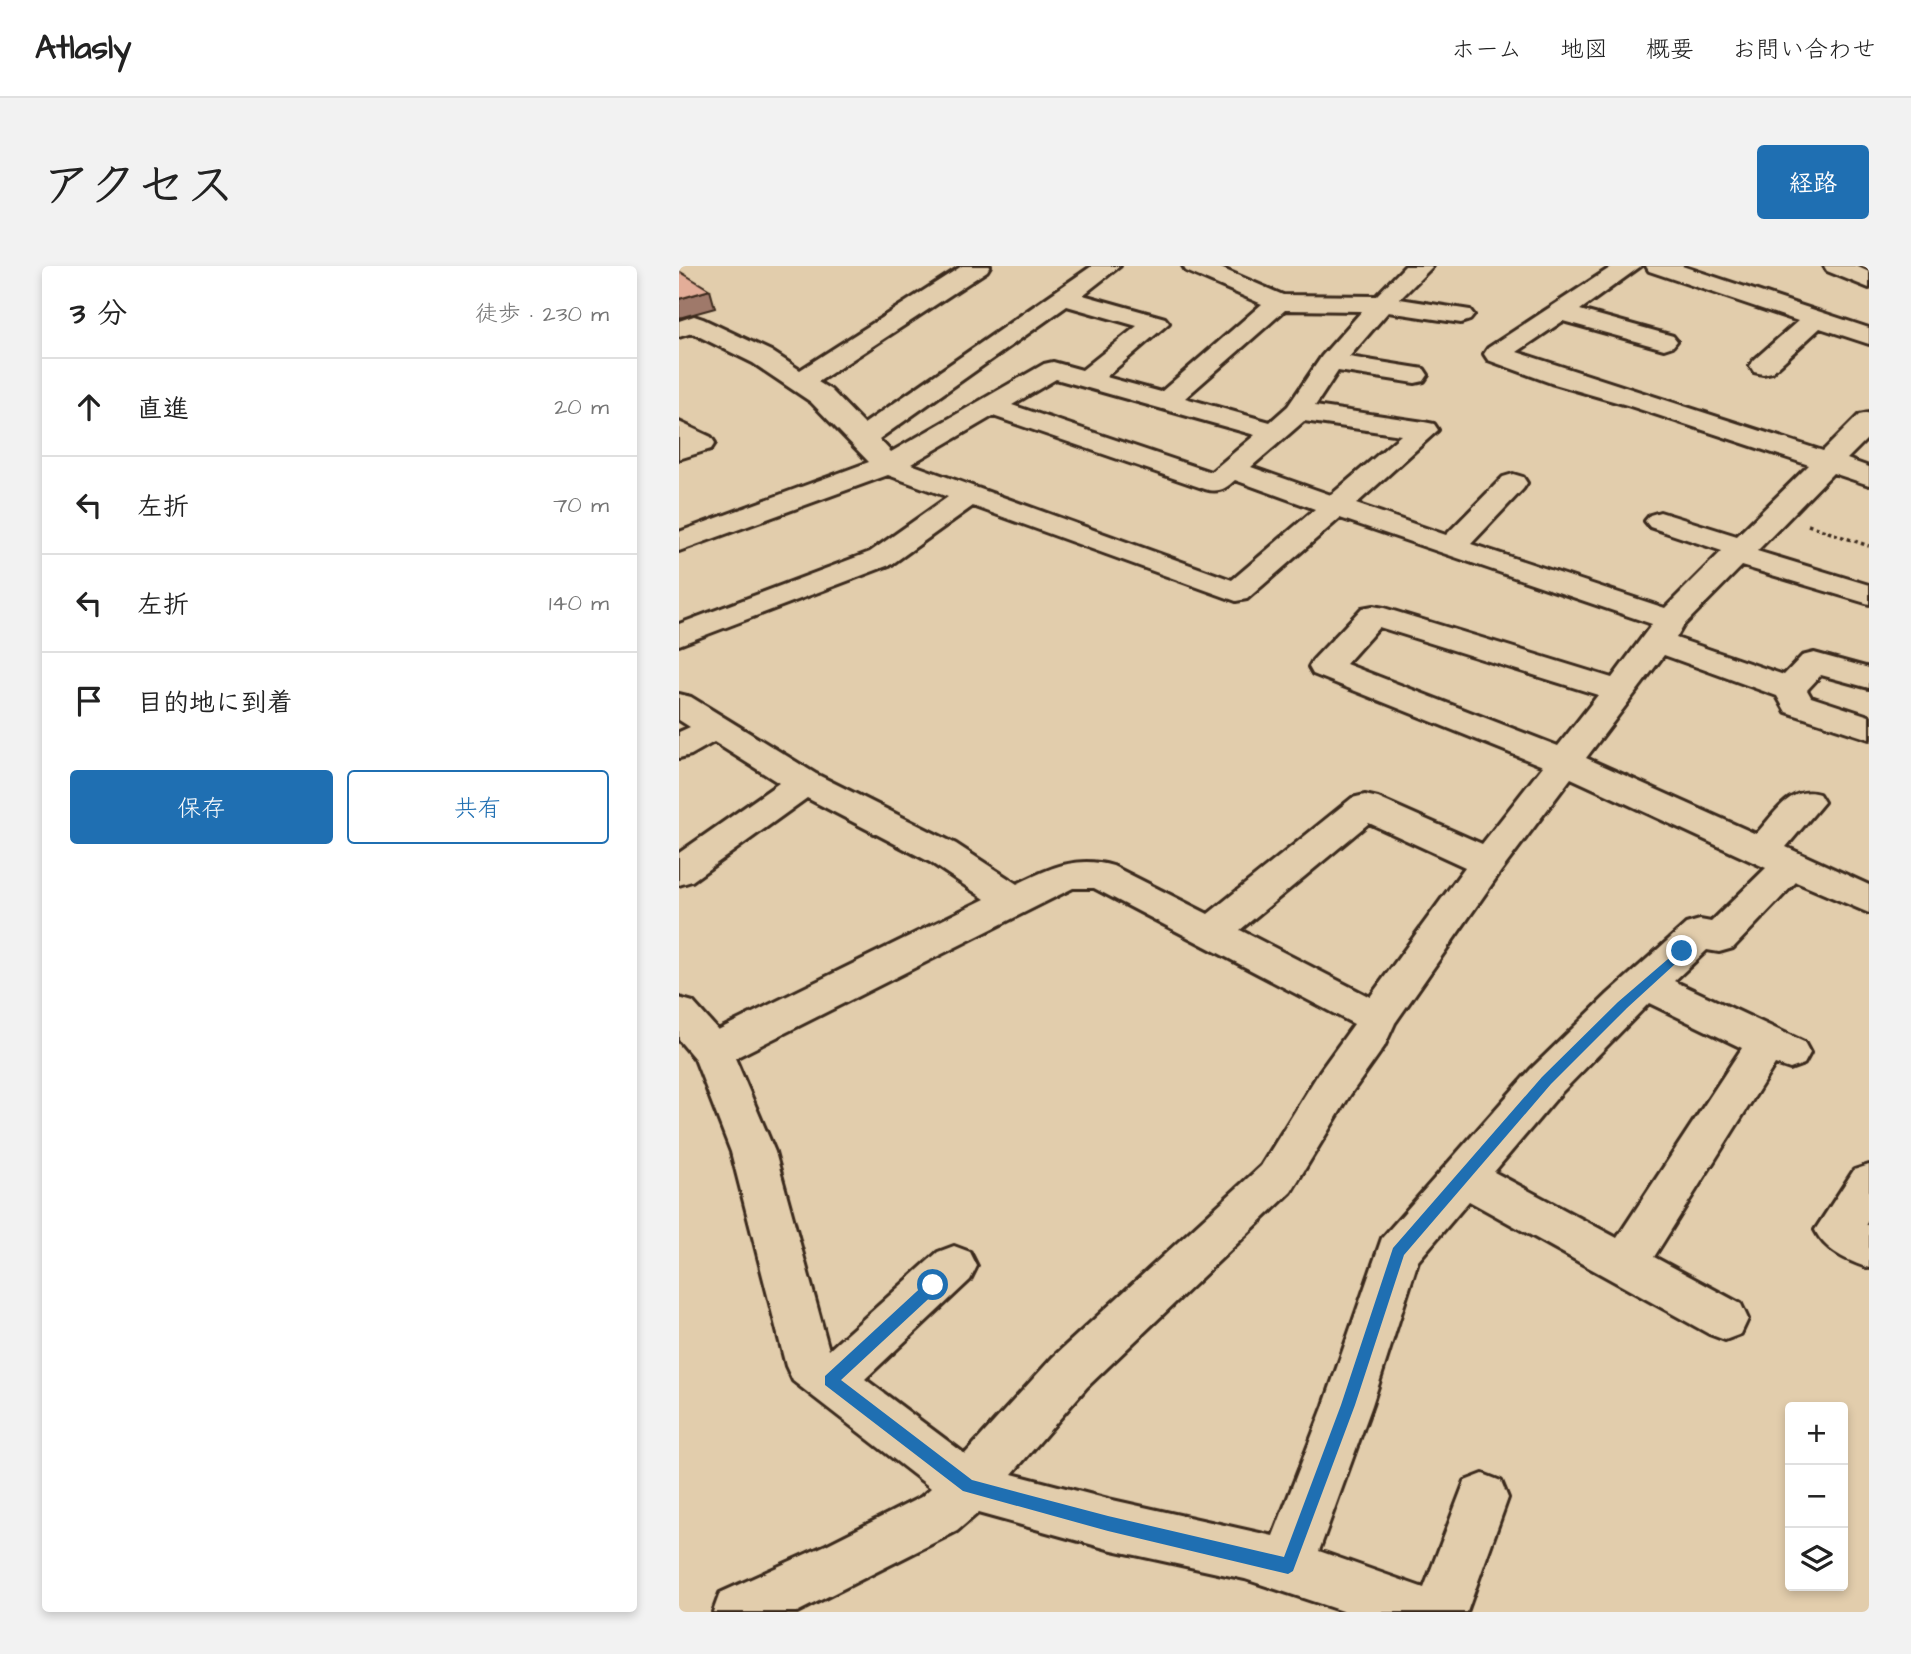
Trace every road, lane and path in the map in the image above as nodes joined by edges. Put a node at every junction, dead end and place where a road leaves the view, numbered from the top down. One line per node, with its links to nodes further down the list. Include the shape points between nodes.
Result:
1 (978, 266): 25 (street)
2 (1108, 266): 10 (street)
3 (1195, 266): 11 (street)
4 (1421, 266): 12 (street)
5 (1629, 266): 14 (street)
6 (1658, 266): 9 (street)
7 (1836, 266): 8 (street)
8 (1869, 281)
9 (1718, 287): 13 (street); 16 (street)
10 (1062, 297): 24 (street, via 1156,323); 33 (street)
11 (1279, 302): 12 (street); 27 (street)
12 (1382, 304): 15 (street); 20 (street)
13 (1695, 304)
14 (1559, 312): 19 (street); 21 (street, via 1497,354)
15 (1461, 315)
16 (1815, 319): 18 (street); 22 (street)
17 (679, 330): 25 (street, via 694,324 762,357)
18 (1869, 336)
19 (1664, 341)
20 (1331, 362): 23 (street); 29 (street)
21 (1527, 366): 26 (street); 35 (street)
22 (1763, 366)
23 (1415, 374)
24 (1087, 379): 27 (street); 28 (street, via 1052,369)
25 (800, 382): 33 (street, via 821,396)
26 (1503, 385)
27 (1165, 401): 32 (street)
28 (990, 406): 36 (street); 37 (street, via 1215,484)
29 (1298, 412): 32 (street); 41 (street, via 1424,430)
30 (1869, 421): 35 (street)
31 (679, 430): 34 (street, via 701,443)
32 (1273, 431): 37 (street)
33 (862, 438): 36 (street)
34 (679, 451)
35 (1827, 462): 38 (street); 42 (street)
36 (888, 465): 40 (street); 44 (street)
37 (1233, 470): 41 (street)
38 (1869, 476)
39 (1513, 483): 46 (street)
40 (970, 495): 41 (street, via 1236,592); 50 (street, via 881,558)
41 (1337, 507): 46 (street)
42 (1777, 514): 45 (path); 47 (street)
43 (1660, 521): 47 (street)
44 (679, 542)
45 (1869, 546)
46 (1451, 547): 49 (street)
47 (1741, 551): 48 (street); 49 (street)
48 (1869, 595)
49 (1664, 631): 52 (street); 53 (street)
50 (679, 635)
51 (1869, 678): 52 (street, via 1814,663)
52 (1790, 689): 56 (street, via 1798,704)
53 (1618, 690): 58 (street); 58 (street, via 1373,615 1325,667)
54 (679, 705): 55 (street)
55 (715, 727): 57 (street); 59 (street)
56 (1869, 728)
57 (679, 747)
58 (1565, 762): 61 (street); 62 (street)
59 (804, 782): 63 (street); 65 (street, via 943,853)
60 (1806, 802): 61 (street)
61 (1777, 857): 64 (street); 67 (street, via 1719,938 1700,934)
62 (1489, 862): 66 (street, via 1365,807); 69 (street)
63 (679, 872)
64 (1869, 900)
65 (1016, 901): 66 (street, via 1067,875 1100,875); 70 (street)
66 (1212, 932): 69 (street)
67 (1647, 985): 71 (street, via 1546,1081); 74 (street, via 1779,1048)
68 (679, 1013): 70 (street)
69 (1377, 1018): 78 (street, via 1370,1036 1335,1083 1276,1180 1070,1372)
70 (712, 1051): 77 (street, via 753,1152 810,1366)
71 (1463, 1176): 74 (street); 80 (street, via 1398,1252)
72 (1869, 1183): 73 (street, via 1837,1230)
73 (1869, 1249)
74 (1624, 1265): 76 (street)
75 (954, 1266): 77 (street)
76 (1725, 1319)
77 (830, 1380): 78 (street)
78 (968, 1486): 80 (street); 81 (street, via 939,1514)
79 (1483, 1498): 83 (street)
80 (1288, 1566): 82 (street)
81 (739, 1612)
82 (1419, 1612)
83 (1441, 1612)

